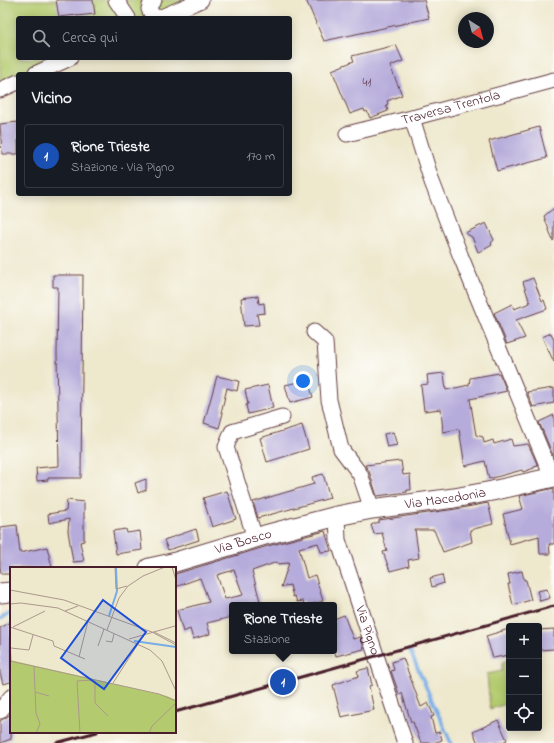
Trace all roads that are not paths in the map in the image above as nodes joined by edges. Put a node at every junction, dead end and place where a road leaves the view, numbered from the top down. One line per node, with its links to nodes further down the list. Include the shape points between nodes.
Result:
1 (116, 0): 4 (street)
2 (154, 0): 5 (street, via 149,9)
3 (201, 0): 6 (street)
4 (127, 16)
5 (153, 16)
6 (164, 16)
7 (66, 60): 8 (street)
8 (39, 72)
9 (554, 80): 12 (street, Traversa Trentola)
10 (16, 83): 11 (street)
11 (0, 90)
12 (412, 118): 13 (street, Traversa Trentola); 16 (street, via 432,182 461,257)
13 (347, 134)
14 (314, 332): 17 (street, via 325,342 329,400 341,449 360,474)
15 (282, 418): 19 (street, via 232,432 226,447)
16 (553, 477): 17 (main road, Via Macedonia, via 454,498)
17 (372, 509): 18 (main road, Via Macedonia)
18 (337, 516): 19 (main road, Via Bosco); 25 (street, Via Pigno, via 338,540)
19 (255, 538): 20 (main road, Via Bosco)
20 (154, 567)
21 (10, 592): 22 (main road)
22 (0, 593)
23 (10, 698): 24 (street)
24 (0, 711)
25 (405, 743)

